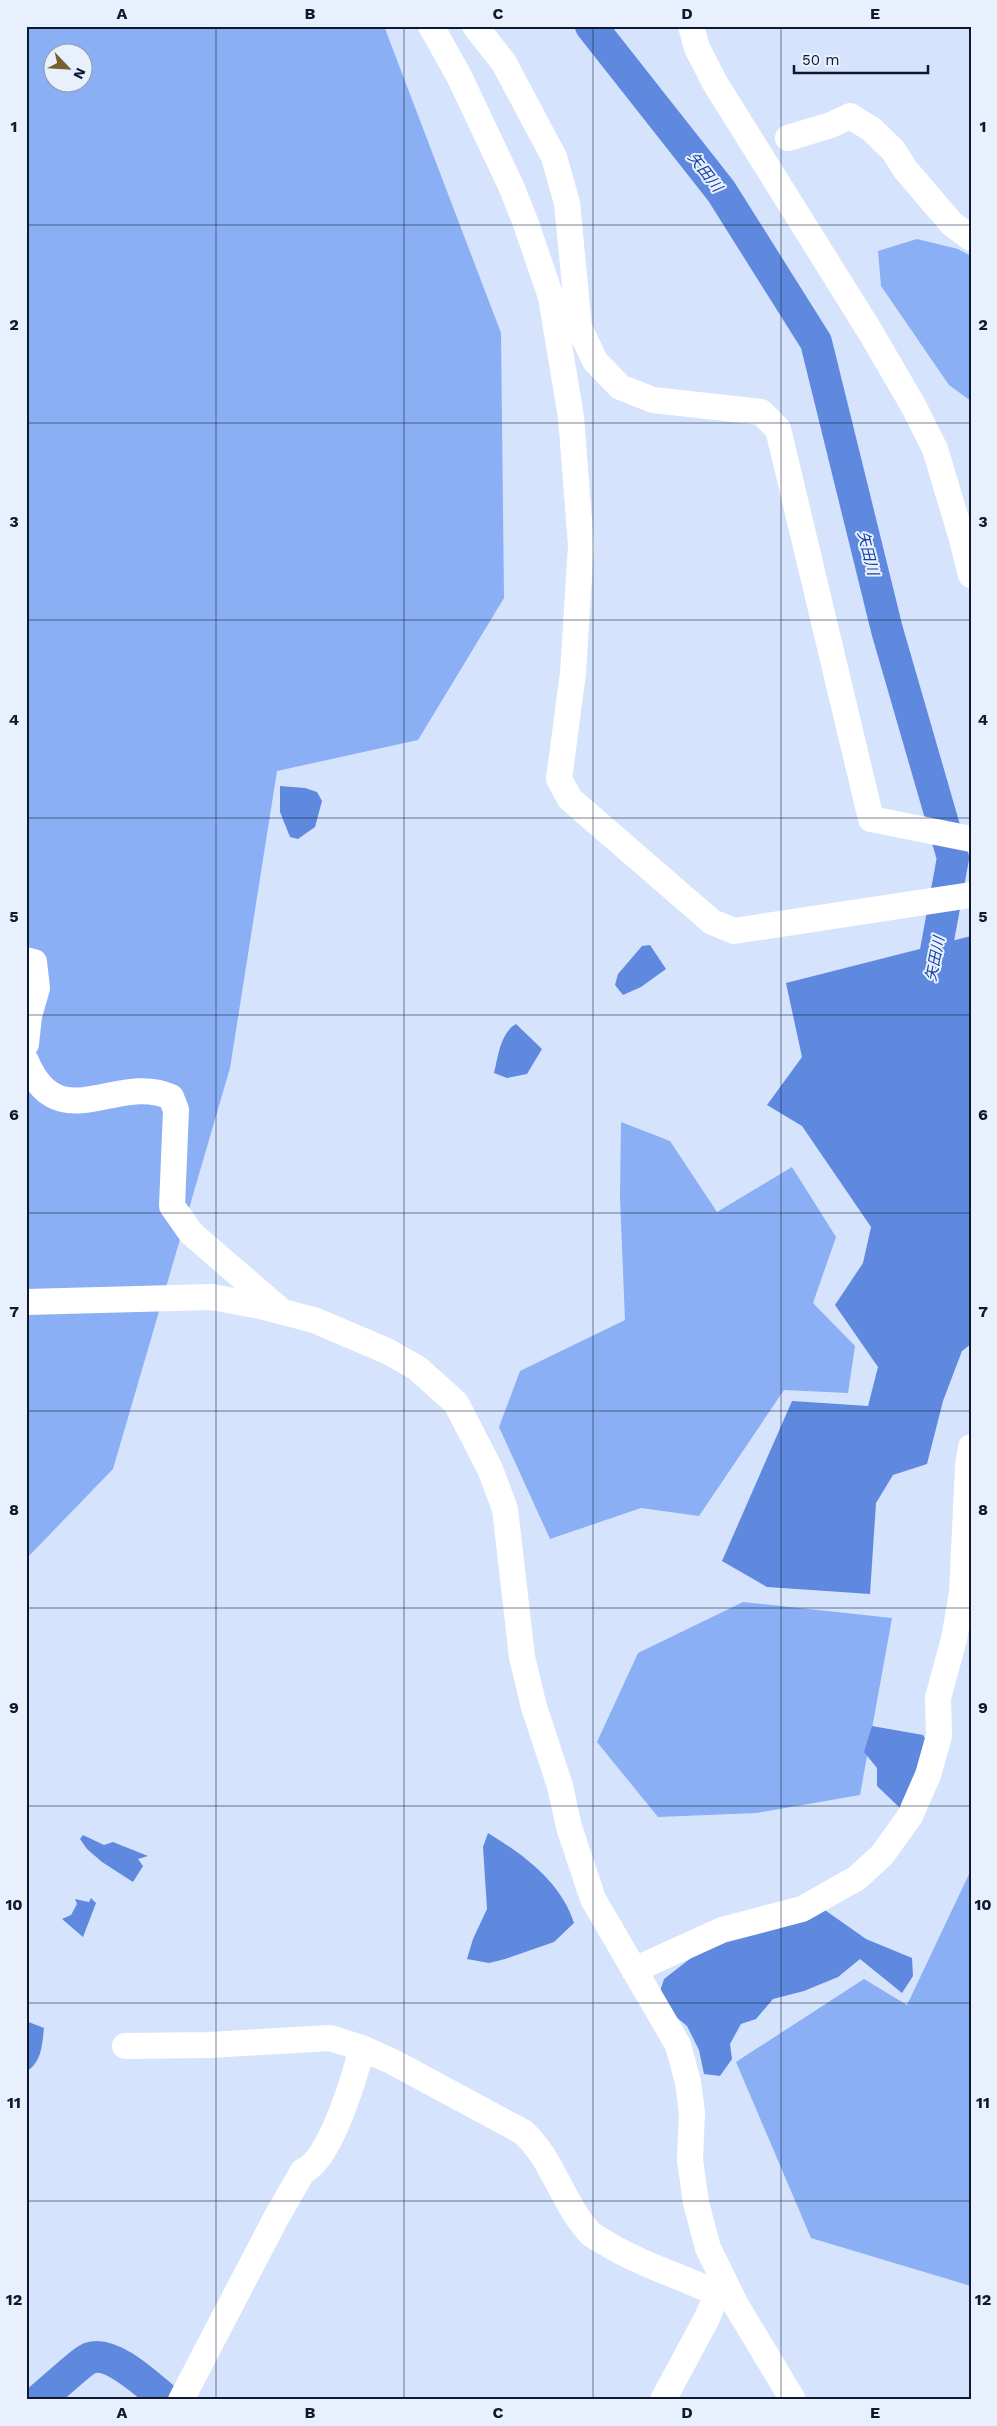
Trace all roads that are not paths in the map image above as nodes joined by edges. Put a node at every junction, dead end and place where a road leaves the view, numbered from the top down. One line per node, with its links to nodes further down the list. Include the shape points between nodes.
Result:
1 (431, 26): 8 (street, via 459,76 526,221 551,298 571,418 581,546 573,673 559,779 570,799 712,922 734,931)
2 (476, 26): 7 (street, via 504,63 554,157 567,203 579,327 595,361 620,387 652,400 761,412 778,429 871,819)
3 (691, 26): 6 (street, via 697,48 716,83 914,406 935,449)
4 (788, 138): 5 (street, via 850,116 871,129 893,150 952,224)
5 (971, 238)
6 (971, 575)
7 (971, 839)
8 (971, 896)
9 (26, 960): 10 (street, via 34,962 37,988)
10 (26, 1044)
11 (26, 1061): 13 (street, via 34,1081 56,1098 74,1101 143,1089 171,1096 176,1110 172,1206 190,1233)
12 (26, 1302): 13 (street, via 212,1297)
13 (284, 1312): 15 (street, via 314,1320 387,1351 417,1368 456,1403 490,1469 505,1509 522,1657 569,1827 592,1899)
14 (971, 1447): 15 (street, via 962,1593 938,1698 939,1736 928,1775 910,1816 882,1855 857,1878 810,1905 722,1930)
15 (634, 1970): 20 (street, via 678,2045 688,2082 692,2113 690,2160 696,2203 708,2248 736,2305)
16 (125, 2046): 17 (street, via 330,2038)
17 (362, 2048): 18 (street, via 349,2095 322,2153 303,2171 276,2218); 19 (street, via 523,2132 536,2144 571,2208 591,2234 627,2256 717,2294)
18 (181, 2400)
19 (663, 2400)
20 (793, 2400)

